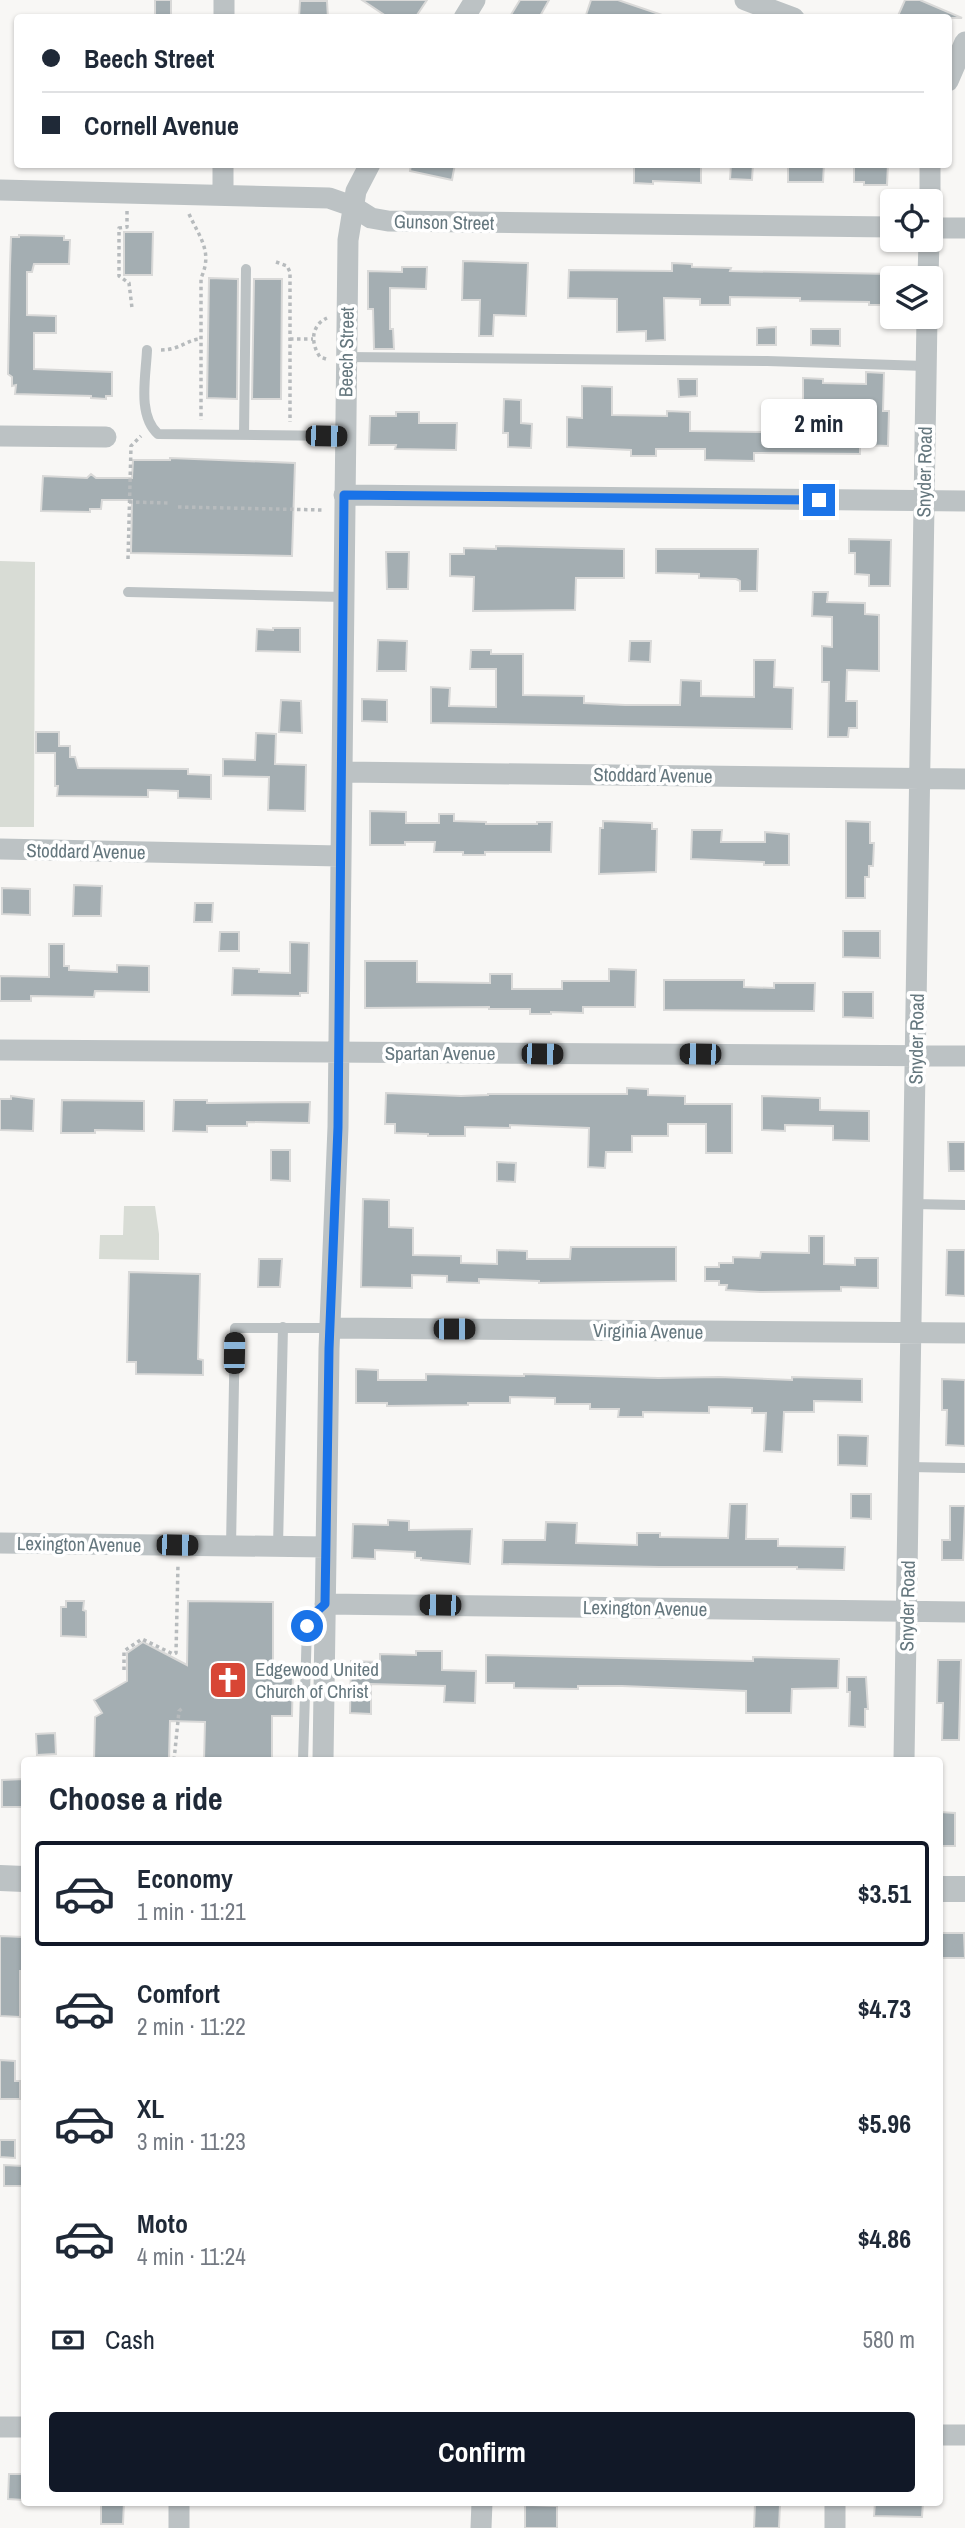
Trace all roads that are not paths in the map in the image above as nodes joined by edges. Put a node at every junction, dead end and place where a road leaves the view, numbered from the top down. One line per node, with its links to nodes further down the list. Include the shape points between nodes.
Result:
1 (745, 0): 2 (street)
2 (783, 14)
3 (965, 42): 4 (street)
4 (952, 73)
5 (223, 168): 10 (street)
6 (368, 168): 11 (street, Beech Street)
7 (930, 168): 8 (street)
8 (930, 189)
9 (0, 190): 10 (street, Gunson Street)
10 (223, 195): 11 (street, Gunson Street, via 329,198)
11 (352, 206): 12 (street, Gunson Street, via 371,218 388,221); 18 (street, Beech Street)
12 (880, 227)
13 (943, 228): 14 (street)
14 (965, 228)
15 (246, 269): 20 (lane)
16 (927, 329): 19 (street, Snyder Road)
17 (147, 350): 20 (lane, via 145,413 150,427 158,434)
18 (336, 358): 19 (lane); 23 (street, Beech Street)
19 (926, 366): 25 (street, Snyder Road)
20 (244, 435): 23 (lane)
21 (0, 436): 22 (street)
22 (106, 436)
23 (345, 436): 24 (street, Beech Street)
24 (344, 495): 25 (street); 28 (street, Beech Street)
25 (924, 501): 26 (street); 30 (street, Snyder Road)
26 (965, 501)
27 (128, 592): 28 (lane)
28 (344, 597): 29 (street, Beech Street)
29 (342, 772): 30 (street, Stoddard Avenue); 33 (street, Beech Street)
30 (920, 778): 31 (street, Stoddard Avenue); 36 (street, Snyder Road)
31 (965, 779)
32 (0, 849): 33 (street, Stoddard Avenue)
33 (341, 856): 35 (street, Beech Street)
34 (0, 1051): 35 (street, Spartan Avenue)
35 (338, 1052): 36 (street, Spartan Avenue); 41 (street, Beech Street)
36 (915, 1055): 37 (street, Spartan Avenue); 38 (street, Snyder Road)
37 (965, 1056)
38 (913, 1204): 39 (lane); 42 (street, Snyder Road)
39 (965, 1205)
40 (284, 1327): 41 (lane); 47 (lane, via 235,1328); 48 (lane)
41 (330, 1328): 42 (street, Virginia Avenue); 49 (street, Beech Street)
42 (912, 1333): 43 (street, Virginia Avenue); 44 (street, Snyder Road)
43 (965, 1334)
44 (909, 1467): 45 (lane); 51 (street, Snyder Road)
45 (965, 1468)
46 (0, 1543): 47 (street, Lexington Avenue)
47 (232, 1546): 48 (street, Lexington Avenue)
48 (278, 1546): 49 (street, Lexington Avenue)
49 (326, 1547): 50 (street, Beech Street)
50 (325, 1604): 51 (street, Lexington Avenue); 53 (lane, via 307,1626); 54 (street, Beech Street)
51 (906, 1611): 52 (street, Lexington Avenue); 55 (street, Snyder Road)
52 (965, 1612)
53 (303, 1757)
54 (323, 1757)
55 (904, 1757)
56 (0, 1878): 57 (street)
57 (21, 1879)
58 (943, 1889): 59 (street)
59 (965, 1889)
60 (0, 2427): 61 (street)
61 (21, 2427)
62 (943, 2435): 63 (street)
63 (965, 2435)
64 (179, 2506): 67 (street)
65 (481, 2506): 68 (street)
66 (835, 2506): 69 (street)
67 (179, 2528)
68 (481, 2528)
69 (835, 2528)

